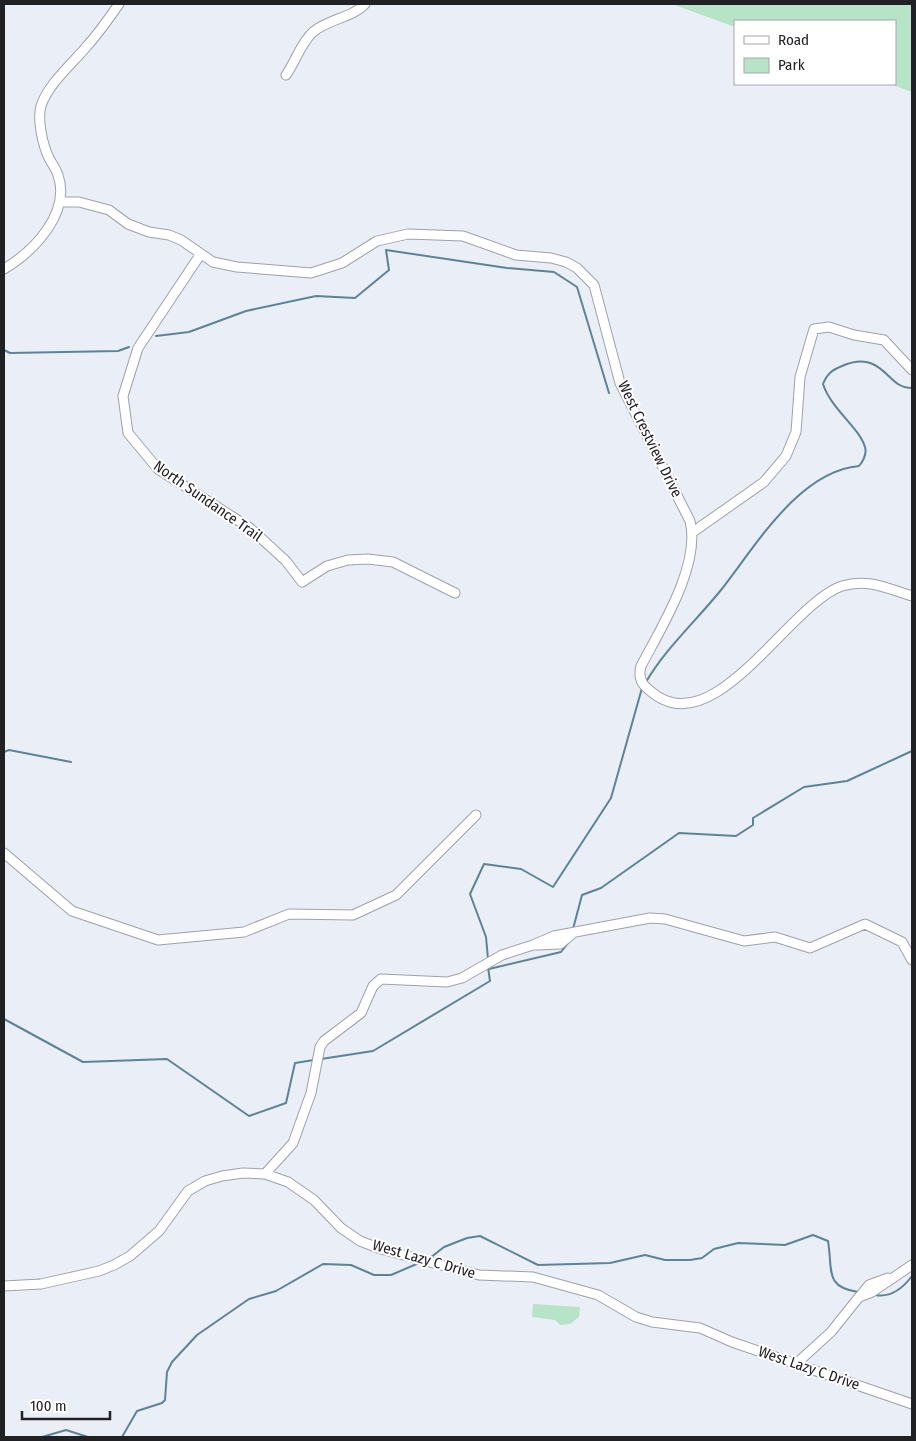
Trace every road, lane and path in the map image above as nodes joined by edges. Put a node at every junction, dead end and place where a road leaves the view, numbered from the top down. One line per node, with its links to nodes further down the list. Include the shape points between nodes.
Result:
1 (119, 4): 4 (street, via 50,90 41,107 39,117 48,156 60,182)
2 (366, 4): 3 (street, via 355,12 324,22 305,41)
3 (286, 75)
4 (60, 202): 5 (street, West Crestview Drive, via 79,202 108,210 128,224 180,240); 6 (street, via 54,220 41,236)
5 (200, 255): 8 (street, West Crestview Drive, via 224,265 312,273 342,263 376,241 395,236 456,236 474,239 516,255 551,258 577,268 594,285 620,383); 9 (street, North Sundance Trail, via 138,348 123,396 128,434 158,469 250,528 286,561 302,582 327,566 368,559 393,562)
6 (4, 270)
7 (912, 370): 8 (street, via 897,352 878,338 829,327 814,329 800,377 796,432 786,456 764,482)
8 (693, 532): 10 (street, via 688,561 674,602 640,666 639,674 646,689 673,703 697,701 728,684 819,602 841,587 879,584)
9 (456, 593)
10 (912, 596)
11 (476, 815): 12 (street, via 396,895 353,915 288,914 244,932 158,940 72,911)
12 (4, 853)
13 (912, 960): 14 (street, via 902,942 864,924 810,948 775,937 744,941 665,919 650,918 554,936 510,952 462,978 447,982 388,979 376,982 361,1013 320,1047 311,1093 293,1143)
14 (265, 1174): 16 (street, West Lazy C Drive, via 222,1176 188,1191 159,1232 114,1265 41,1284); 17 (street, West Lazy C Drive, via 288,1182 314,1200 341,1228 360,1241 381,1249 479,1275 533,1277 598,1295 636,1317 700,1328)
15 (912, 1265): 17 (street, via 859,1297 831,1332)
16 (4, 1286)
17 (797, 1363): 18 (street, West Lazy C Drive)
18 (912, 1404)

